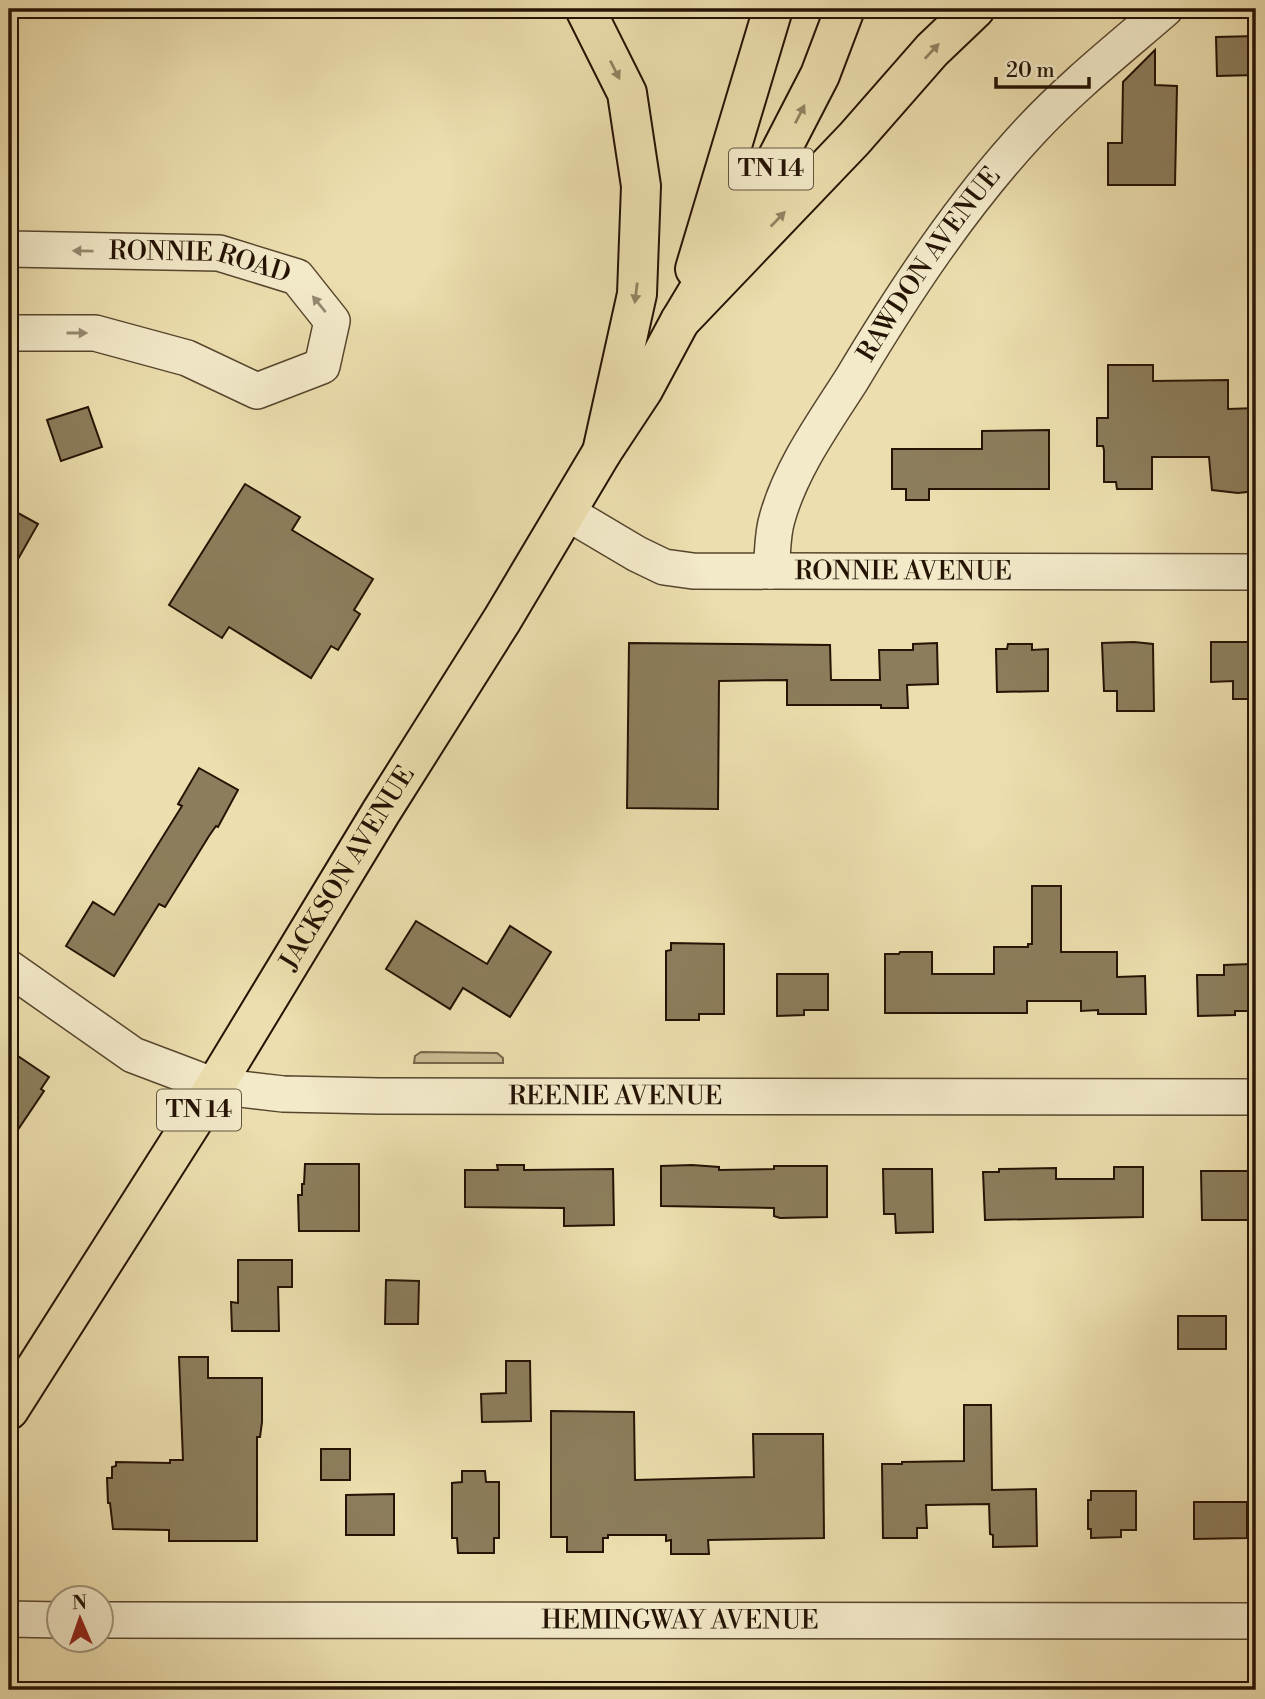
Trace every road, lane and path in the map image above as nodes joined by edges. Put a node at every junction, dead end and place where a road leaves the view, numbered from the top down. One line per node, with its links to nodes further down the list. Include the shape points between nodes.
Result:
1 (584, 9): 9 (main road, one-way to 9, via 627,93 641,186 637,294)
2 (773, 9): 7 (main road, JACKSON AVENUE / TN 14)
3 (845, 9): 7 (main road, JACKSON AVENUE / TN 14, one-way to 3, via 773,166 820,75)
4 (975, 9): 7 (main road, one-way to 4)
5 (1165, 9): 11 (street, RAWDON AVENUE, via 1033,128 984,183 927,263 791,478 776,520)
6 (9, 249): 8 (street, RONNIE ROAD, one-way to 6, via 95,332 187,358 257,391 322,366 332,321 297,278 219,253)
7 (680, 321): 9 (main road, JACKSON AVENUE / TN 14, via 643,390)
8 (9, 333)
9 (602, 452): 10 (main road, JACKSON AVENUE / TN 14)
10 (566, 512): 11 (street, RONNIE AVENUE, via 664,567); 14 (main road, JACKSON AVENUE / TN 14)
11 (771, 571): 12 (street, RONNIE AVENUE)
12 (1256, 572)
13 (9, 968): 14 (street, REENIE AVENUE, via 133,1055)
14 (215, 1086): 15 (street, REENIE AVENUE, via 283,1094 379,1096); 16 (main road, JACKSON AVENUE / TN 14)
15 (1256, 1097)
16 (9, 1410)
17 (9, 1619): 18 (street)
18 (46, 1620)
19 (116, 1620): 20 (street, HEMINGWAY AVENUE)
20 (1256, 1621)

